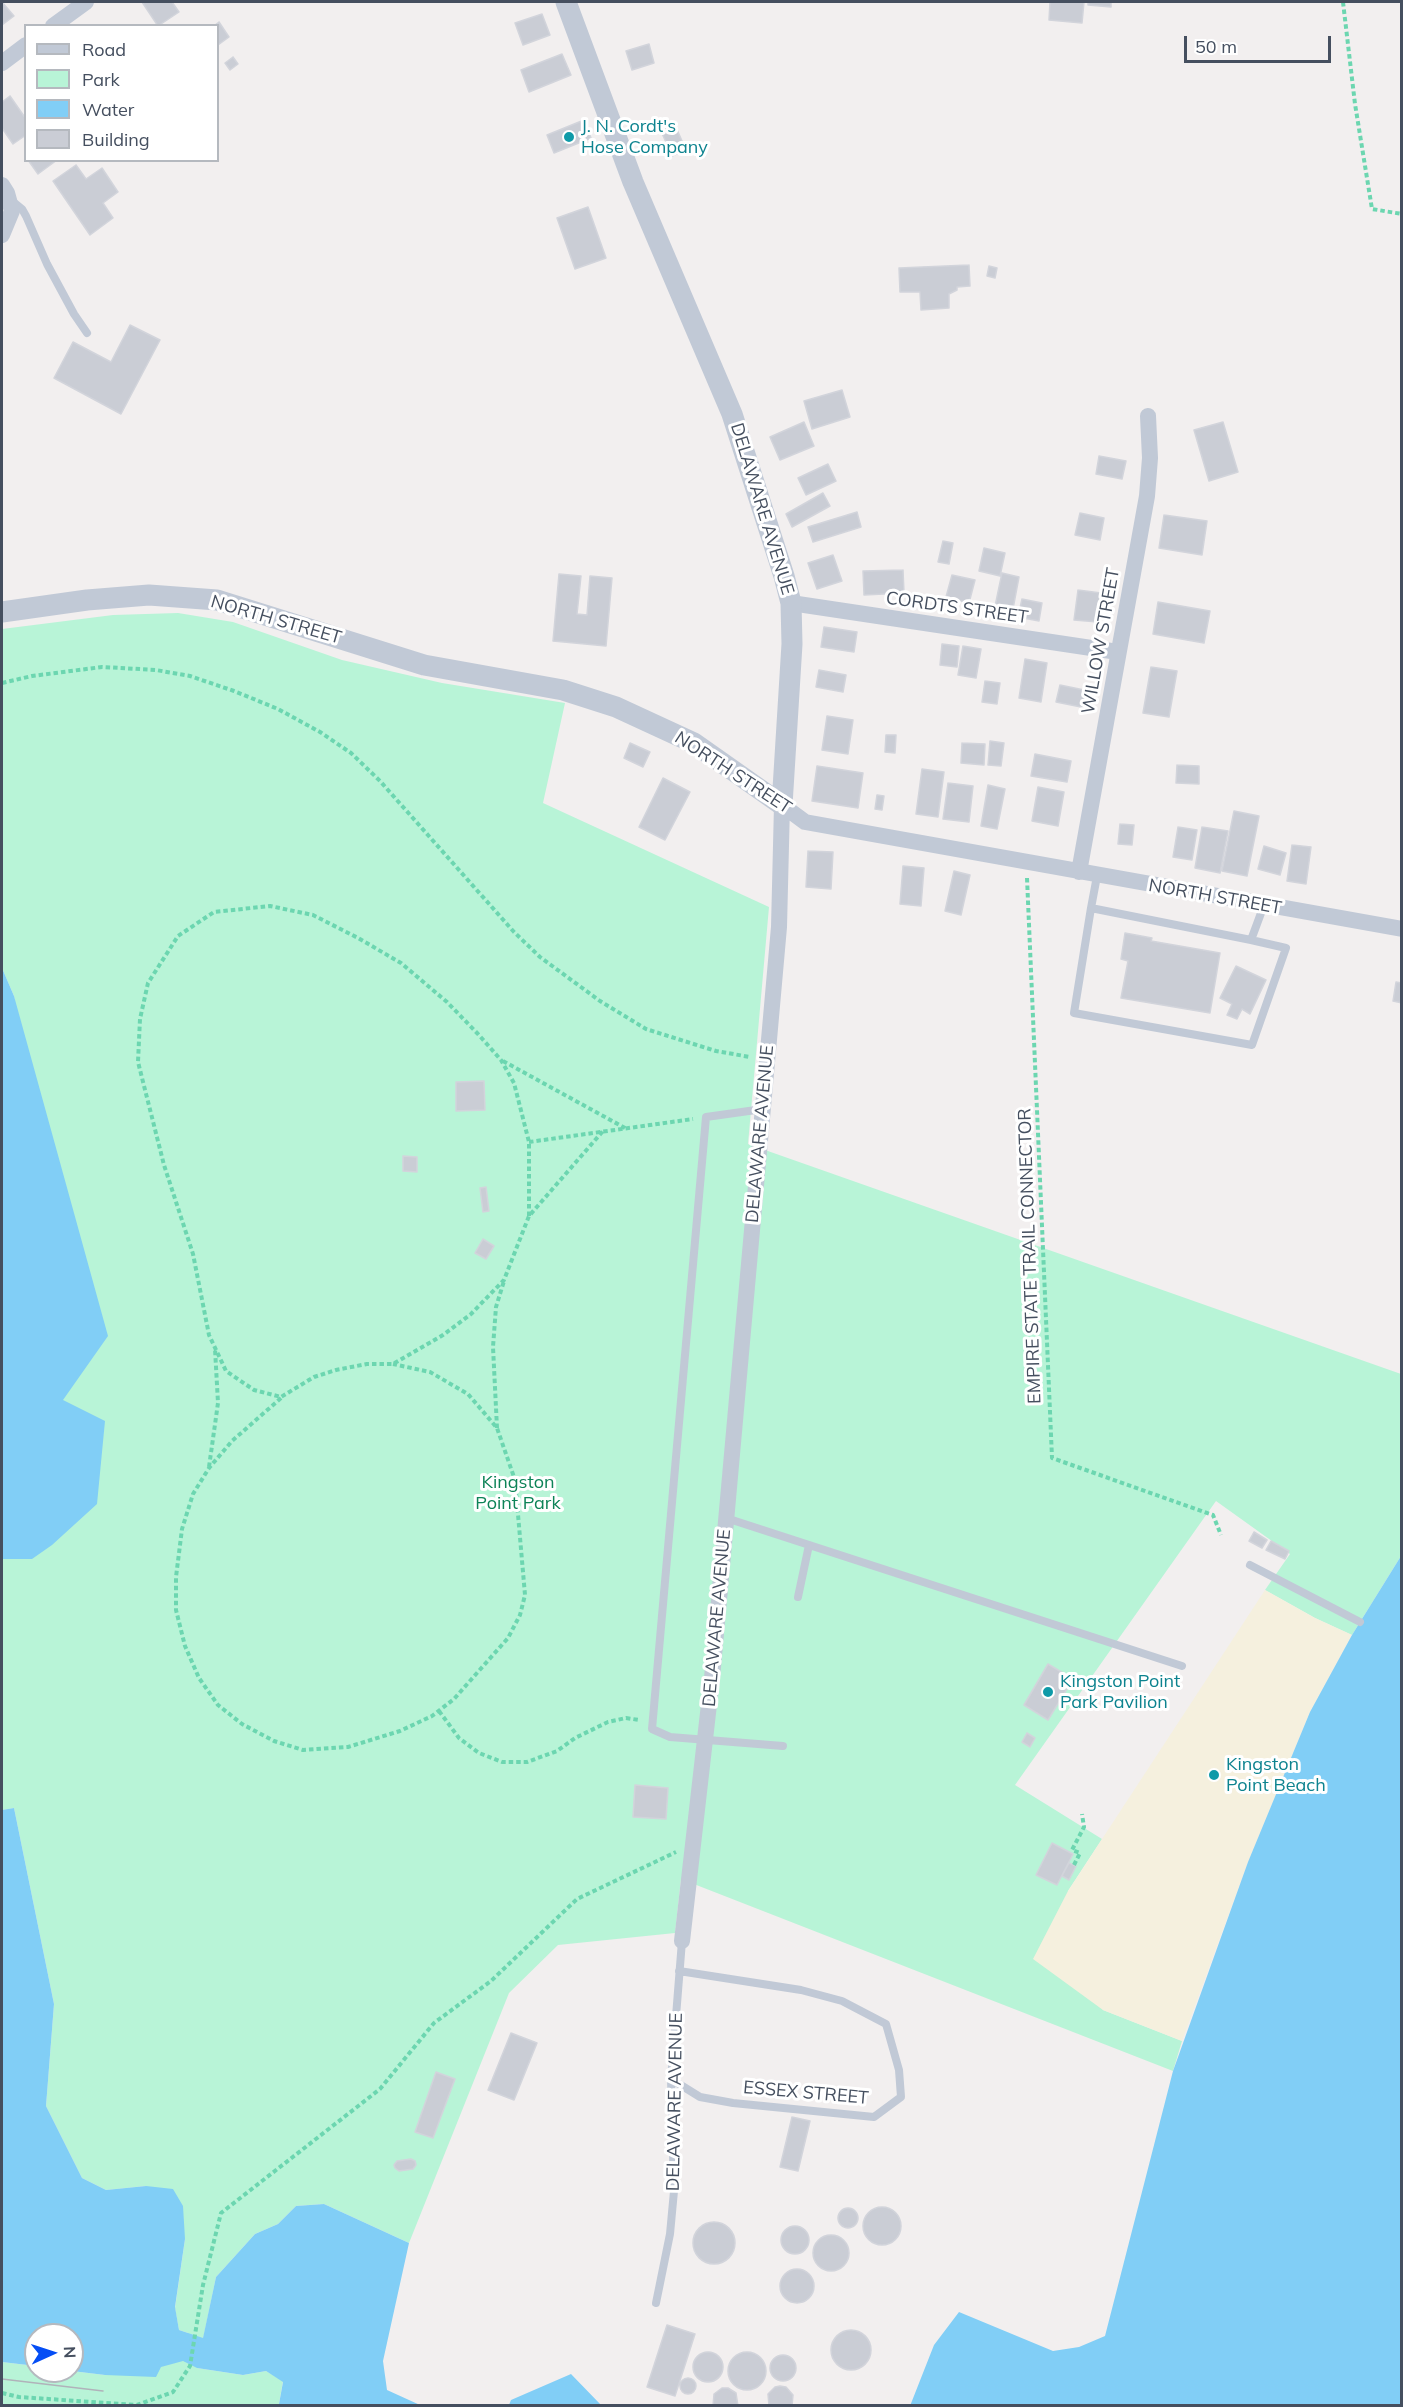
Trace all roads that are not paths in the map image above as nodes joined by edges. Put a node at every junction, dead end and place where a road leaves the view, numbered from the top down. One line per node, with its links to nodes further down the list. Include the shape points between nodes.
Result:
1 (86, 2): 3 (street)
2 (566, 2): 10 (street, DELAWARE AVENUE, via 633,182 732,414)
3 (56, 24)
4 (24, 46): 5 (street)
5 (2, 63)
6 (5, 192): 7 (street, via 12,211); 8 (lane, via 27,216 47,264)
7 (2, 235)
8 (87, 333)
9 (1148, 416): 12 (street, WILLOW STREET, via 1148,496)
10 (791, 603): 12 (street, CORDTS STREET); 13 (street, DELAWARE AVENUE)
11 (2, 612): 13 (street, NORTH STREET, via 149,595 217,600 424,666 563,690 616,706 694,743)
12 (1118, 652): 14 (street, WILLOW STREET)
13 (782, 805): 14 (street, NORTH STREET, via 805,822); 20 (street, DELAWARE AVENUE, via 778,927)
14 (1079, 872): 15 (street, NORTH STREET)
15 (1097, 876): 16 (street, NORTH STREET); 17 (lane)
16 (1264, 905): 18 (street, NORTH STREET); 19 (lane)
17 (1090, 908): 19 (lane); 19 (lane, via 1074,1013 1252,1045 1286,948)
18 (1401, 929)
19 (1251, 940)
20 (763, 1109): 21 (street, DELAWARE AVENUE); 27 (lane, via 706,1117 652,1729 670,1737)
21 (726, 1518): 22 (lane); 27 (street, DELAWARE AVENUE)
22 (809, 1545): 24 (lane); 26 (lane)
23 (1250, 1565): 25 (lane)
24 (798, 1597)
25 (1360, 1622)
26 (1182, 1666)
27 (705, 1739): 28 (lane); 29 (street, DELAWARE AVENUE)
28 (783, 1746)
29 (682, 1941): 30 (lane, DELAWARE AVENUE)
30 (680, 1971): 31 (lane, DELAWARE AVENUE); 31 (lane, ESSEX STREET, via 801,1990 842,2001 886,2024 899,2070 901,2097 874,2117 700,2097)
31 (671, 2079): 32 (lane, DELAWARE AVENUE, via 674,2191)
32 (656, 2303)

